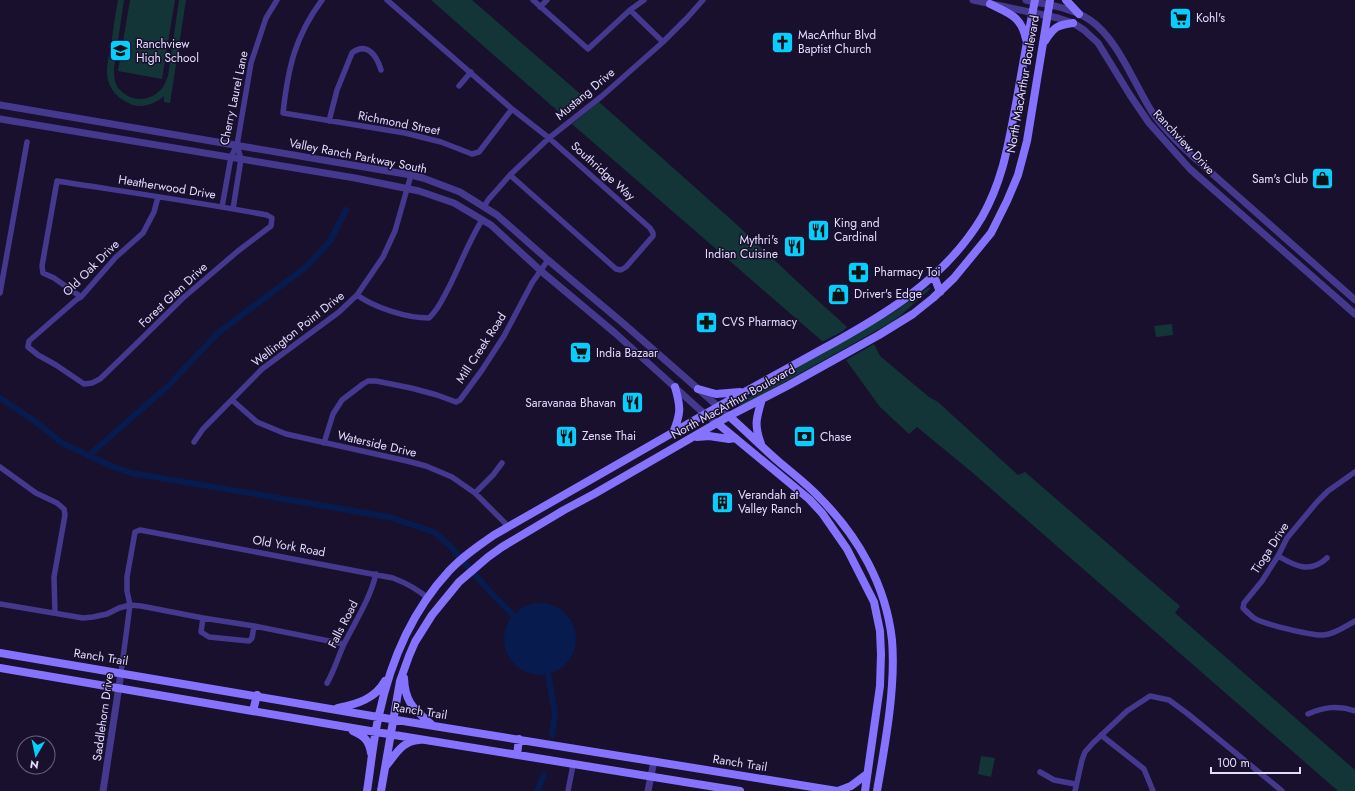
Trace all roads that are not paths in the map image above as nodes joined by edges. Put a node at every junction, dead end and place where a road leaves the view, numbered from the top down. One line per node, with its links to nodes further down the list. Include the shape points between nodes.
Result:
1 (277, 0): 34 (street, Cherry Laurel Lane, via 266,18 251,63)
2 (322, 0): 29 (street, Richmond Street, via 311,15 293,55 283,113)
3 (387, 0): 24 (street, Southridge Way)
4 (533, 0): 14 (street)
5 (547, 0): 14 (street)
6 (644, 0): 15 (street)
7 (703, 0): 20 (street, Mustang Drive)
8 (973, 0): 13 (street, Ranchview Drive)
9 (1026, 0): 11 (street, Ranchview Drive)
10 (1066, 0): 17 (main road)
11 (1035, 1): 12 (street, Ranchview Drive); 16 (main road, North MacArthur Boulevard)
12 (1049, 3): 17 (street, Ranchview Drive); 18 (main road, North MacArthur Boulevard)
13 (990, 4): 16 (street, Ranchview Drive); 21 (main road, via 1015,16 1023,27)
14 (540, 7): 15 (street, via 588,48)
15 (630, 10): 20 (street)
16 (1033, 13): 18 (street, Ranchview Drive); 21 (main road, North MacArthur Boulevard)
17 (1079, 14): 35 (street, Ranchview Drive, via 1105,33 1152,112)
18 (1047, 16): 19 (street, Ranchview Drive); 22 (main road, North MacArthur Boulevard)
19 (1073, 23): 22 (main road, via 1058,25 1051,31); 38 (street, Ranchview Drive, via 1098,43 1149,123)
20 (663, 42): 32 (street, Mustang Drive, via 602,96)
21 (1027, 45): 54 (main road, North MacArthur Boulevard, via 1011,136 996,188 971,234)
22 (1042, 47): 55 (main road, North MacArthur Boulevard, via 1027,141 1018,175 991,232)
23 (381, 70): 29 (street, via 373,53 364,48 352,53 337,90)
24 (470, 72): 25 (street); 27 (street, Southridge Way)
25 (459, 86)
26 (0, 105): 30 (street, Valley Ranch Parkway South)
27 (512, 109): 29 (street, Richmond Street, via 479,152 472,154 441,142 405,133); 32 (street, Southridge Way)
28 (0, 119): 31 (street, Valley Ranch Parkway South)
29 (329, 121)
30 (102, 122): 31 (street); 34 (street, Valley Ranch Parkway South)
31 (99, 136): 36 (street, Valley Ranch Parkway South)
32 (549, 138): 42 (street, Mustang Drive); 42 (street, Southridge Way, via 654,233 652,239 626,267 616,269)
33 (27, 142): 57 (street)
34 (237, 145): 36 (street, Cherry Laurel Lane); 37 (street); 41 (street, Valley Ranch Parkway South)
35 (1190, 154): 38 (street); 39 (street, Ranchview Drive)
36 (231, 157): 37 (street, Valley Ranch Parkway South); 43 (street, Cherry Laurel Lane)
37 (241, 159): 44 (street); 45 (street, Valley Ranch Parkway South)
38 (1182, 160): 40 (street, Ranchview Drive)
39 (1198, 161): 40 (street); 60 (street, Ranchview Drive)
40 (1190, 169): 61 (street, Ranchview Drive)
41 (411, 175): 45 (street, Wellington Point Drive); 48 (street, Valley Ranch Parkway South, via 460,192)
42 (510, 175): 48 (street, Mustang Drive)
43 (226, 184): 44 (street); 47 (street, Cherry Laurel Lane)
44 (237, 185): 49 (street)
45 (408, 188): 51 (street, Valley Ranch Parkway South, via 454,204); 58 (street, Wellington Point Drive, via 395,231 383,257)
46 (158, 196): 47 (street, Heatherwood Drive); 59 (street, Old Oak Drive, via 154,212 143,233 116,257); 59 (street, Heatherwood Drive, via 57,181 42,266 43,273)
47 (222, 207): 49 (street, Heatherwood Drive)
48 (484, 207): 52 (street, Valley Ranch Parkway South, via 497,215)
49 (233, 209): 50 (street, Heatherwood Drive)
50 (272, 218): 64 (street, Forest Glen Drive, via 271,226 182,298 130,350 92,383 84,384)
51 (482, 220): 53 (street, Valley Ranch Parkway South, via 491,225); 58 (street, via 437,311 430,318 378,307)
52 (548, 260): 53 (street, Mill Creek Road); 62 (street, Valley Ranch Parkway South)
53 (541, 271): 63 (street, Valley Ranch Parkway South); 78 (street, Mill Creek Road, via 532,282 504,336 460,400 456,402 410,388 376,381 368,382 342,400 333,414)
54 (934, 276): 55 (main road); 56 (main road); 67 (main road, North MacArthur Boulevard, via 906,299 860,329)
55 (949, 284): 56 (main road, North MacArthur Boulevard)
56 (940, 292): 68 (main road, North MacArthur Boulevard, via 913,314 879,335)
57 (0, 293)
58 (357, 294): 69 (street, Wellington Point Drive, via 339,312 262,369)
59 (81, 297): 64 (street, Old Oak Drive, via 29,341)
60 (1355, 300)
61 (1355, 314)
62 (624, 324): 63 (street); 66 (street, Valley Ranch Parkway South)
63 (615, 333): 65 (street, Valley Ranch Parkway South)
64 (28, 347)
65 (675, 387): 71 (street, Valley Ranch Parkway South); 74 (main road, via 680,413)
66 (698, 389): 67 (main road, via 716,394); 70 (street, Valley Ranch Parkway South)
67 (745, 392): 70 (main road, North MacArthur Boulevard)
68 (762, 399): 72 (main road, North MacArthur Boulevard); 79 (main road, via 756,420)
69 (232, 400): 77 (street, Wellington Point Drive, via 203,429); 78 (street, Waterside Drive, via 257,422 272,430)
70 (718, 407): 71 (main road, North MacArthur Boulevard); 72 (street, Valley Ranch Parkway South)
71 (706, 414): 73 (street, Valley Ranch Parkway South); 74 (main road, North MacArthur Boulevard)
72 (729, 416): 73 (main road, North MacArthur Boulevard); 79 (main road)
73 (717, 423): 75 (main road, North MacArthur Boulevard); 76 (main road)
74 (673, 433): 83 (main road, North MacArthur Boulevard)
75 (692, 438): 76 (main road); 85 (main road, North MacArthur Boulevard)
76 (735, 438): 89 (main road, via 809,499)
77 (194, 442)
78 (324, 443): 84 (street, Waterside Drive, via 425,466 452,477)
79 (761, 445): 86 (main road, via 819,496)
80 (502, 463): 84 (street)
81 (0, 467): 96 (street, via 64,509 54,577)
82 (1355, 472): 90 (street, Tioga Drive, via 1316,502 1287,538)
83 (588, 481): 85 (main road); 87 (main road, North MacArthur Boulevard)
84 (475, 493): 87 (street, Waterside Drive)
85 (594, 494): 106 (main road, North MacArthur Boulevard, via 522,534 488,557 459,582 425,626)
86 (843, 524): 89 (main road); 102 (main road, via 867,559 879,586 887,614)
87 (508, 526): 93 (main road, North MacArthur Boulevard, via 480,544 448,572)
88 (140, 530): 92 (street, Old York Road); 95 (street, Saddlehorn Drive, via 135,532 127,577)
89 (834, 530): 103 (main road, via 847,549 874,602)
90 (1278, 556): 91 (street, via 1304,567 1314,566); 98 (street, Tioga Drive, via 1244,603 1243,608 1254,618 1264,623 1324,635 1335,632)
91 (1327, 558)
92 (376, 574): 93 (street, Old York Road, via 403,581); 100 (street, Falls Road, via 373,588)
93 (428, 598): 104 (main road, North MacArthur Boulevard, via 407,631)
94 (0, 604): 96 (street)
95 (130, 606): 96 (street, via 118,608 107,614 83,618); 97 (street); 107 (street, Saddlehorn Drive)
96 (56, 613)
97 (203, 618): 99 (street); 99 (street, via 201,632 209,637 249,641)
98 (1355, 620)
99 (254, 626): 100 (street)
100 (344, 644): 108 (street, Falls Road)
101 (0, 653): 107 (main road, Ranch Trail)
102 (892, 653): 103 (main road); 132 (main road, via 891,692)
103 (881, 654): 130 (main road, via 880,686)
104 (392, 666): 111 (main road, via 377,692 356,704); 115 (main road, North MacArthur Boulevard)
105 (0, 668): 109 (main road)
106 (404, 671): 116 (main road, North MacArthur Boulevard); 117 (main road, via 404,686 408,699 414,709)
107 (121, 673): 109 (street, Saddlehorn Drive); 110 (main road, Ranch Trail)
108 (327, 683)
109 (118, 688): 112 (main road); 135 (street, Saddlehorn Drive)
110 (257, 695): 111 (main road, Ranch Trail); 112 (main road)
111 (334, 709): 115 (main road, Ranch Trail)
112 (254, 711): 118 (main road)
113 (1355, 711): 114 (street, via 1338,707)
114 (1308, 714)
115 (378, 717): 116 (main road, Ranch Trail); 119 (main road, North MacArthur Boulevard)
116 (393, 719): 117 (main road, Ranch Trail); 120 (main road, North MacArthur Boulevard)
117 (432, 725): 122 (main road, Ranch Trail)
118 (344, 727): 119 (main road); 125 (main road, via 364,736)
119 (376, 732): 120 (main road); 125 (main road, North MacArthur Boulevard)
120 (391, 734): 123 (main road); 128 (main road, North MacArthur Boulevard)
121 (1101, 735): 133 (street, via 1085,752); 134 (street, via 1127,711 1150,696 1169,700); 146 (street, via 1144,769)
122 (520, 739): 124 (main road); 126 (main road, Ranch Trail)
123 (429, 740): 124 (main road); 128 (main road, via 405,744 398,749)
124 (517, 755): 127 (main road)
125 (372, 761): 136 (main road, North MacArthur Boulevard)
126 (654, 761): 131 (street); 141 (main road, Ranch Trail)
127 (573, 764): 131 (main road); 138 (street)
128 (385, 767): 137 (main road, North MacArthur Boulevard)
129 (1040, 772): 133 (street, via 1054,780)
130 (867, 774): 141 (main road, via 851,786); 142 (main road)
131 (650, 776): 139 (street); 140 (main road)
132 (879, 779): 143 (main road); 144 (main road)
133 (1075, 784): 145 (street)
134 (1280, 790)
135 (103, 791)
136 (367, 791)
137 (382, 791)
138 (568, 791)
139 (648, 791)
140 (740, 791)
141 (838, 791)
142 (865, 791)
143 (877, 791)
144 (885, 791)
145 (1075, 791)
146 (1153, 791)

